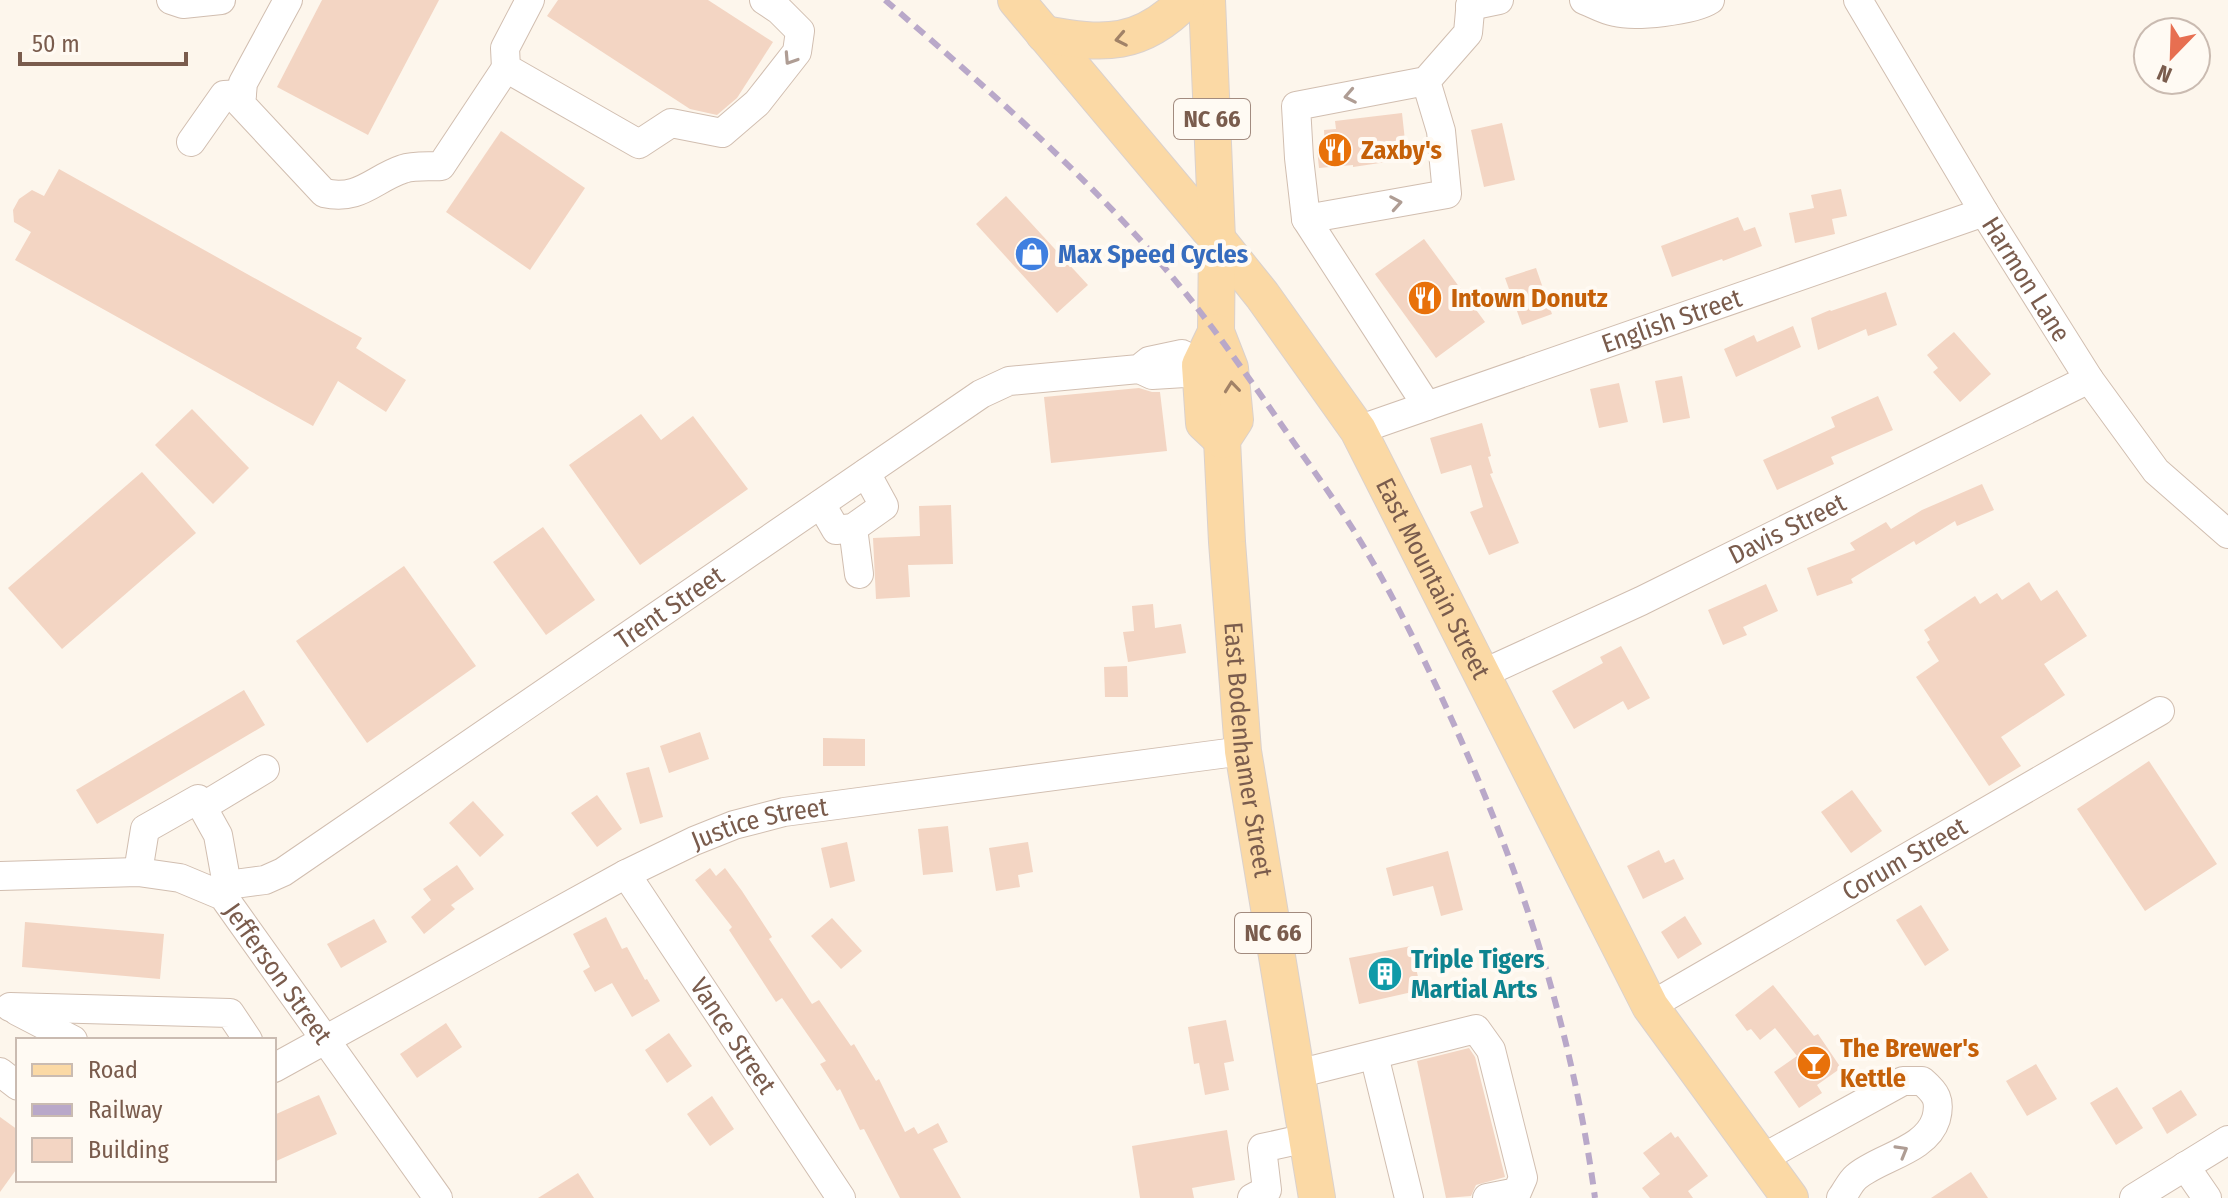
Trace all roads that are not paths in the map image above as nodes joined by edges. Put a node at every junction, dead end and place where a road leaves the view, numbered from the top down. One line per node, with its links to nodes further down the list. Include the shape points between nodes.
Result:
1 (171, 0): 2 (street)
2 (221, 0)
3 (288, 0): 17 (street)
4 (530, 0): 15 (street, via 505,48)
5 (764, 0): 15 (street, one-way to 15, via 800,31 797,52 757,103 722,133 671,123 639,144)
6 (1016, 0): 14 (main road, East Mountain Street)
7 (1186, 0): 14 (main road, one-way to 14, via 1161,22 1131,37 1082,41)
8 (1207, 0): 21 (main road, NC 66)
9 (1499, 0): 13 (street)
10 (1584, 0): 11 (street, via 1632,14)
11 (1710, 0)
12 (1858, 0): 19 (street, Harmon Lane)
13 (1470, 13): 16 (street)
14 (1044, 34): 21 (main road, East Mountain Street)
15 (506, 68): 17 (street, via 441,166 404,168 362,191 336,196 324,193 295,163 241,104)
16 (1426, 81): 20 (street, one-way to 20, via 1296,106); 20 (street, one-way to 16, via 1447,194 1441,131)
17 (242, 94): 18 (street, via 224,95)
18 (191, 142)
19 (1984, 212): 24 (street, Harmon Lane); 25 (street, English Street)
20 (1306, 219): 25 (street)
21 (1217, 239): 22 (main road, East Bodenhamer Street / NC 66); 26 (main road, East Mountain Street)
22 (1216, 332): 23 (main road, East Bodenhamer Street / NC 66); 27 (main road, East Bodenhamer Street / NC 66, one-way to 22, via 1235,420 1230,368)
23 (1200, 365): 27 (main road, East Bodenhamer Street / NC 66, via 1204,423); 28 (street, Trent Street, via 1182,354 1149,361 1139,369 1009,381 981,394)
24 (2089, 379): 31 (street, Harmon Lane, via 2156,471); 33 (street, Davis Street)
25 (1427, 406): 26 (street, English Street)
26 (1358, 430): 33 (main road, East Mountain Street)
27 (1222, 440): 35 (main road, East Bodenhamer Street / NC 66)
28 (866, 473): 29 (street, Trent Street); 30 (street, via 884,506)
29 (821, 504): 30 (street, via 836,530); 41 (street, Trent Street, via 283,872)
30 (853, 528): 32 (street)
31 (2228, 534)
32 (859, 574)
33 (1482, 674): 43 (main road, East Mountain Street)
34 (2160, 711): 43 (street, Corum Street)
35 (1243, 751): 39 (street, Justice Street, via 784,812 734,825); 50 (main road, East Bodenhamer Street / NC 66)
36 (265, 769): 37 (street)
37 (202, 807): 38 (street, via 198,799 145,829); 41 (street, via 218,835)
38 (138, 872): 40 (street, Jefferson Street); 41 (street, Jefferson Street)
39 (626, 874): 46 (street, Justice Street); 57 (street, Vance Street)
40 (0, 876)
41 (225, 891): 46 (street, Jefferson Street)
42 (5, 1003): 44 (street); 45 (street, via 230,1013)
43 (1650, 1006): 54 (main road, East Mountain Street)
44 (66, 1038)
45 (247, 1038)
46 (325, 1040): 48 (street, Justice Street); 56 (street, Jefferson Street)
47 (1374, 1055): 50 (street); 60 (street); 61 (street, via 1476,1029 1491,1050 1523,1178 1517,1192)
48 (276, 1067)
49 (0, 1072): 51 (street)
50 (1297, 1074): 52 (main road, East Bodenhamer Street / NC 66)
51 (16, 1084)
52 (1307, 1138): 58 (street, via 1262,1148 1267,1190); 59 (main road, East Bodenhamer Street / NC 66)
53 (2228, 1140): 55 (street)
54 (1761, 1159): 62 (main road, East Mountain Street); 63 (street, one-way to 54, via 1855,1178 1933,1128 1939,1107 1934,1092 1922,1081 1903,1081)
55 (2185, 1166): 64 (street); 65 (street)
56 (438, 1198)
57 (841, 1198)
58 (1252, 1198)
59 (1317, 1198)
60 (1409, 1198)
61 (1487, 1198)
62 (1790, 1198)
63 (1841, 1198)
64 (2134, 1198)
65 (2207, 1198)

